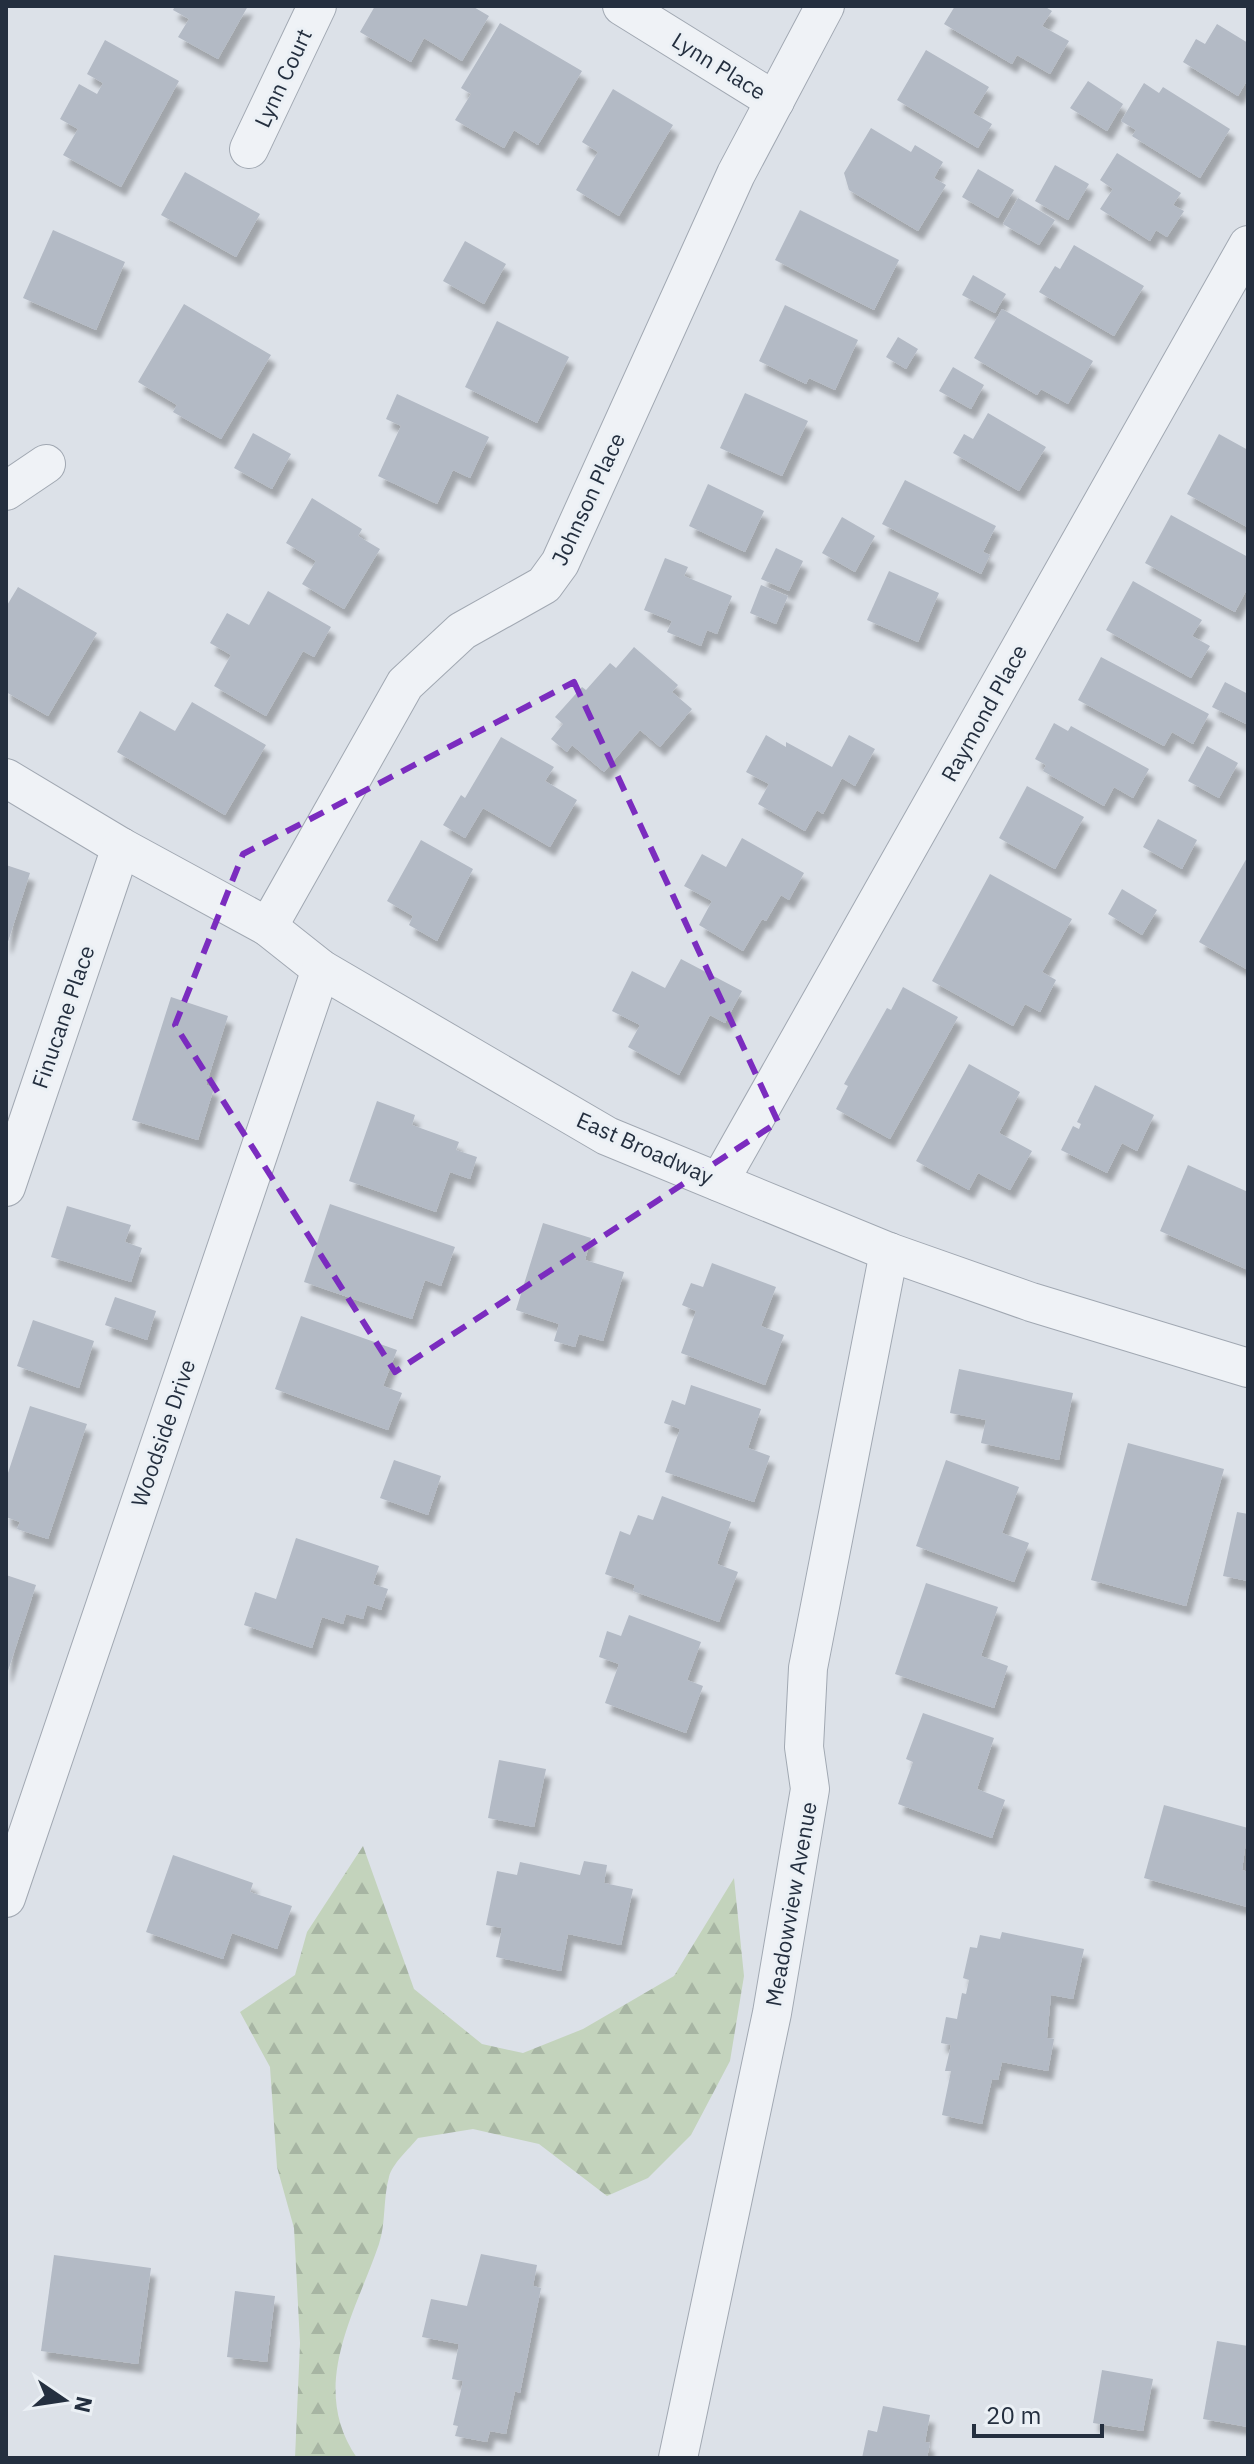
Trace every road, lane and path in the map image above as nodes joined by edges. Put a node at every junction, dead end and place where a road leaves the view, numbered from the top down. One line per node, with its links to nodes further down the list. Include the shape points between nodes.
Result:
1 (317, 6): 5 (street, Lynn Court)
2 (622, 6): 4 (street, Lynn Place)
3 (825, 6): 4 (street, Johnson Place)
4 (775, 101): 11 (street, Johnson Place, via 736,174 560,563 544,585 462,631 405,684)
5 (249, 149)
6 (1248, 245): 13 (street, Raymond Place)
7 (46, 464): 8 (street)
8 (6, 491)
9 (6, 778): 10 (street, East Broadway)
10 (121, 847): 11 (street, East Broadway); 14 (street, Finucane Place)
11 (268, 927): 12 (street, East Broadway)
12 (321, 969): 13 (street, East Broadway, via 607,1136); 17 (street, Woodside Drive)
13 (719, 1182): 15 (street, East Broadway)
14 (6, 1187)
15 (889, 1252): 16 (street, East Broadway); 18 (street, Meadowview Avenue, via 808,1668 804,1747 810,1789 774,1999)
16 (1248, 1368)
17 (6, 1898)
18 (678, 2458)

